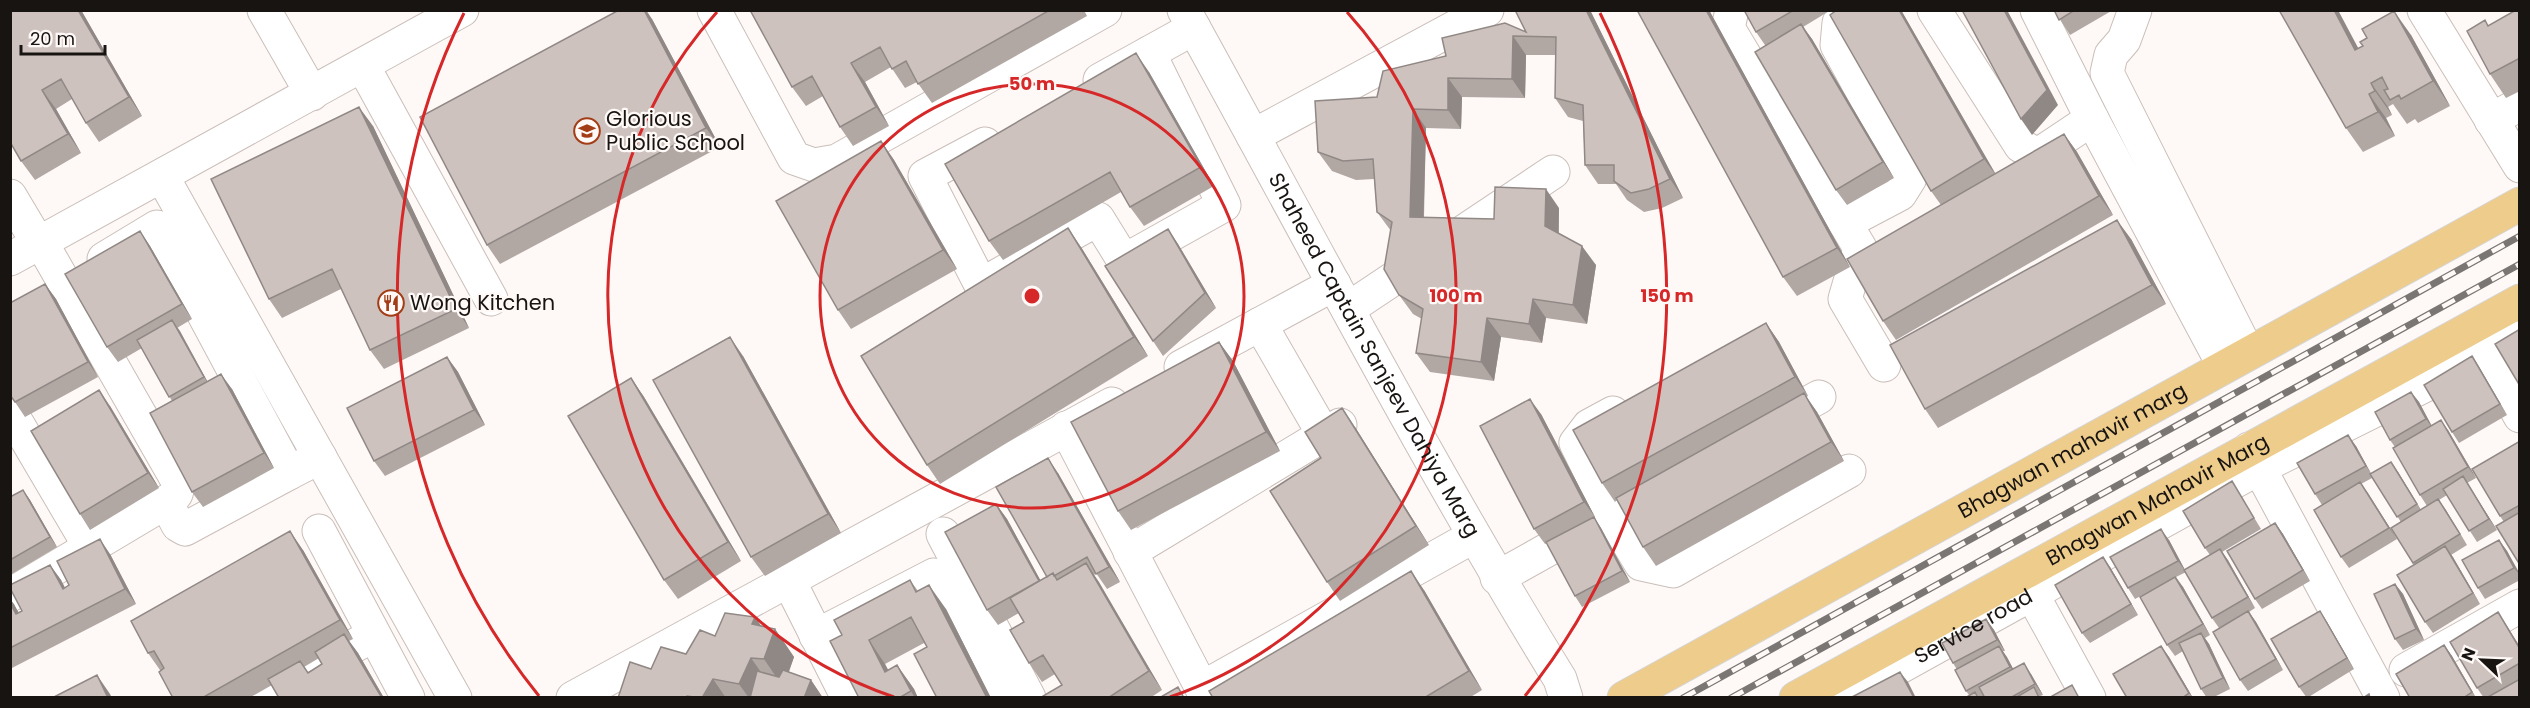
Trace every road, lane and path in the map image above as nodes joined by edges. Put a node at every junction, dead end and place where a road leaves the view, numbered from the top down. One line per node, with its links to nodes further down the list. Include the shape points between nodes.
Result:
1 (264, 10): 16 (street)
2 (462, 10): 14 (street)
3 (714, 10): 4 (street, via 794,158 814,165 837,161)
4 (1105, 10)
5 (1487, 10): 21 (street)
6 (1732, 10): 27 (street, via 1728,28)
7 (1864, 10): 27 (street, via 1839,23 1837,45 1910,177 1900,194)
8 (1934, 10): 18 (street, via 2021,146 2038,155)
9 (2037, 10): 18 (street)
10 (2135, 10): 40 (street, via 2124,40 2111,55 2107,73)
11 (2424, 10): 19 (street)
12 (1189, 19): 13 (street); 21 (street, Shaheed Captain Sanjeev Dahiya Marg)
13 (1149, 53): 15 (street); 30 (street, via 1224,205 1124,261 1098,219)
14 (363, 66): 16 (street); 33 (street)
15 (1077, 93)
16 (312, 94): 24 (street)
17 (2520, 104): 19 (street)
18 (2092, 119): 40 (street)
19 (2491, 120): 22 (street)
20 (1016, 127): 30 (street, via 925,176)
21 (1253, 136): 32 (street, Shaheed Captain Sanjeev Dahiya Marg)
22 (2520, 166)
23 (1553, 172): 32 (street)
24 (162, 176): 28 (street); 48 (street)
25 (10, 195): 28 (street)
26 (2520, 204): 40 (main road, Bhagwan mahavir marg)
27 (1845, 223): 41 (street, via 1860,248 1845,299)
28 (40, 243): 29 (street); 31 (street)
29 (10, 260)
30 (981, 285): 35 (street)
31 (51, 289): 51 (street, via 157,227); 53 (street, via 176,475 176,494)
32 (1341, 297): 36 (street); 57 (street, Shaheed Captain Sanjeev Dahiya Marg)
33 (491, 299)
34 (2520, 301): 37 (main road, Bhagwan Mahavir Marg)
35 (951, 303)
36 (1260, 324): 46 (street); 59 (street, via 1332,430)
37 (2471, 328): 39 (street); 49 (main road, Bhagwan Mahavir Marg)
38 (2520, 338): 39 (street)
39 (2486, 356): 45 (street); 49 (street)
40 (2236, 360): 81 (main road, Bhagwan mahavir marg)
41 (1884, 365)
42 (1641, 397): 54 (street, via 1589,426 1576,443)
43 (1819, 397): 47 (street)
44 (10, 411): 58 (street)
45 (2520, 416)
46 (1066, 428): 59 (street); 61 (street)
47 (1746, 438)
48 (320, 457): 51 (street); 65 (street)
49 (2254, 458): 62 (main road, Bhagwan Mahavir Marg); 70 (street)
50 (1849, 471): 54 (street, via 1673,571 1641,564)
51 (288, 473): 53 (street, via 185,529 178,525)
52 (1642, 497): 54 (street)
53 (166, 502): 58 (street)
54 (1611, 514): 60 (street)
55 (319, 531): 67 (street)
56 (943, 534): 79 (street)
57 (1474, 536): 60 (street, Shaheed Captain Sanjeev Dahiya Marg); 69 (street)
58 (90, 547): 63 (street)
59 (1130, 552): 69 (street)
60 (1497, 578): 80 (street, Shaheed Captain Sanjeev Dahiya Marg, via 1560,679)
61 (789, 580): 68 (street); 75 (street)
62 (2026, 584): 72 (main road, Bhagwan Mahavir Marg); 82 (street, Service road); 83 (street)
63 (10, 595)
64 (2520, 606): 70 (street)
65 (409, 616): 67 (street); 74 (street)
66 (784, 617): 76 (street)
67 (374, 635): 71 (street); 73 (street)
68 (816, 636): 77 (street); 78 (street, via 934,575)
69 (1204, 693)
70 (2372, 694)
71 (271, 695)
72 (1804, 696)
73 (408, 698)
74 (455, 698)
75 (573, 698)
76 (825, 698)
77 (848, 698)
78 (996, 698)
79 (1029, 698)
80 (1566, 698)
81 (1624, 698)
82 (1844, 698)
83 (2089, 698)

